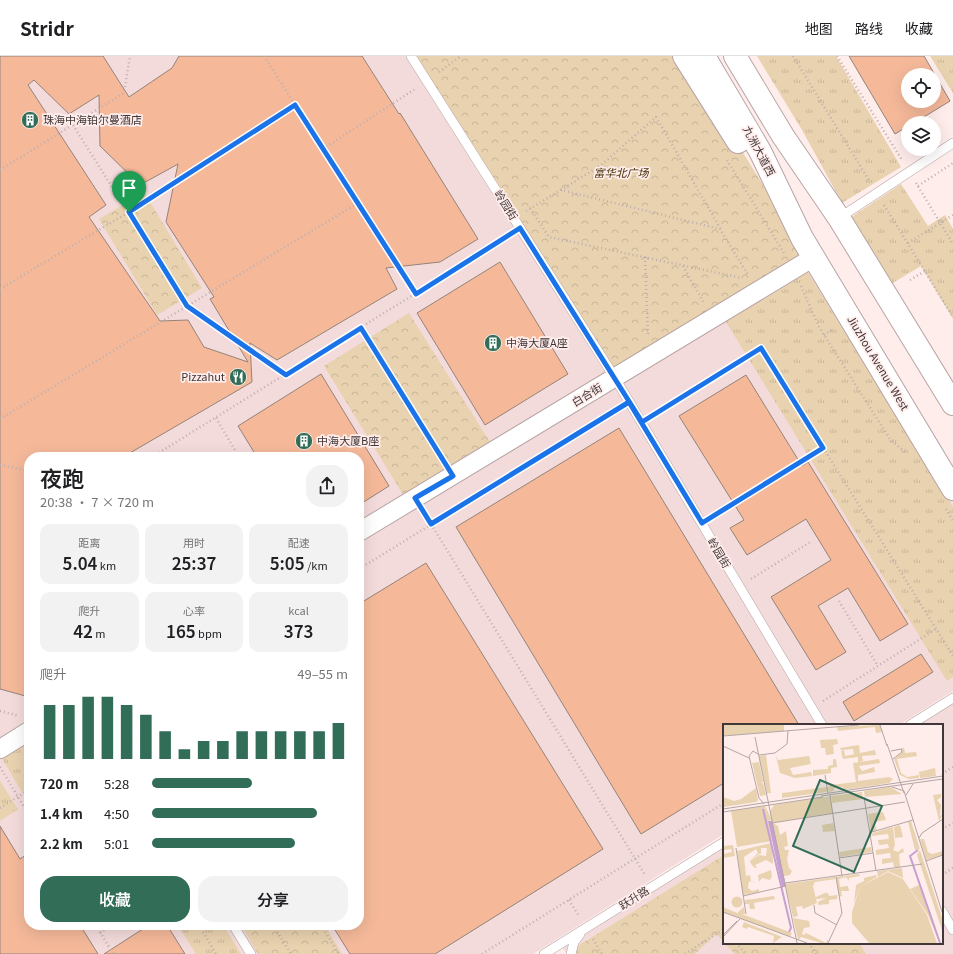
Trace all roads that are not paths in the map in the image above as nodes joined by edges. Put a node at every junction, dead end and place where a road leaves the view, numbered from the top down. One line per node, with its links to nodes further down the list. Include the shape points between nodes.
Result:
1 (411, 56): 10 (lane, 岭园街)
2 (684, 56): 8 (main road)
3 (735, 56): 7 (main road, via 783,136)
4 (753, 56): 7 (main road)
5 (707, 61): 8 (main road, 九洲大道西, via 760,151)
6 (953, 143): 7 (lane)
7 (838, 218): 11 (main road)
8 (802, 238): 9 (main road, Jiuzhou Avenue West)
9 (814, 257): 10 (street, 白合街); 12 (main road, Jiuzhou Avenue West)
10 (615, 378): 13 (street, 白合街); 15 (lane, 岭园街)
11 (953, 404)
12 (949, 498)
13 (364, 529)
14 (953, 698): 16 (lane)
15 (821, 724)
16 (912, 724)
17 (24, 725): 18 (street)
18 (0, 749)
19 (723, 843): 21 (lane, 跃升路)
20 (943, 914): 23 (lane)
21 (587, 927): 25 (lane, 跃升路); 26 (lane, via 577,936)
22 (236, 930): 24 (lane)
23 (953, 930)
24 (251, 954)
25 (544, 954)
26 (571, 954)

